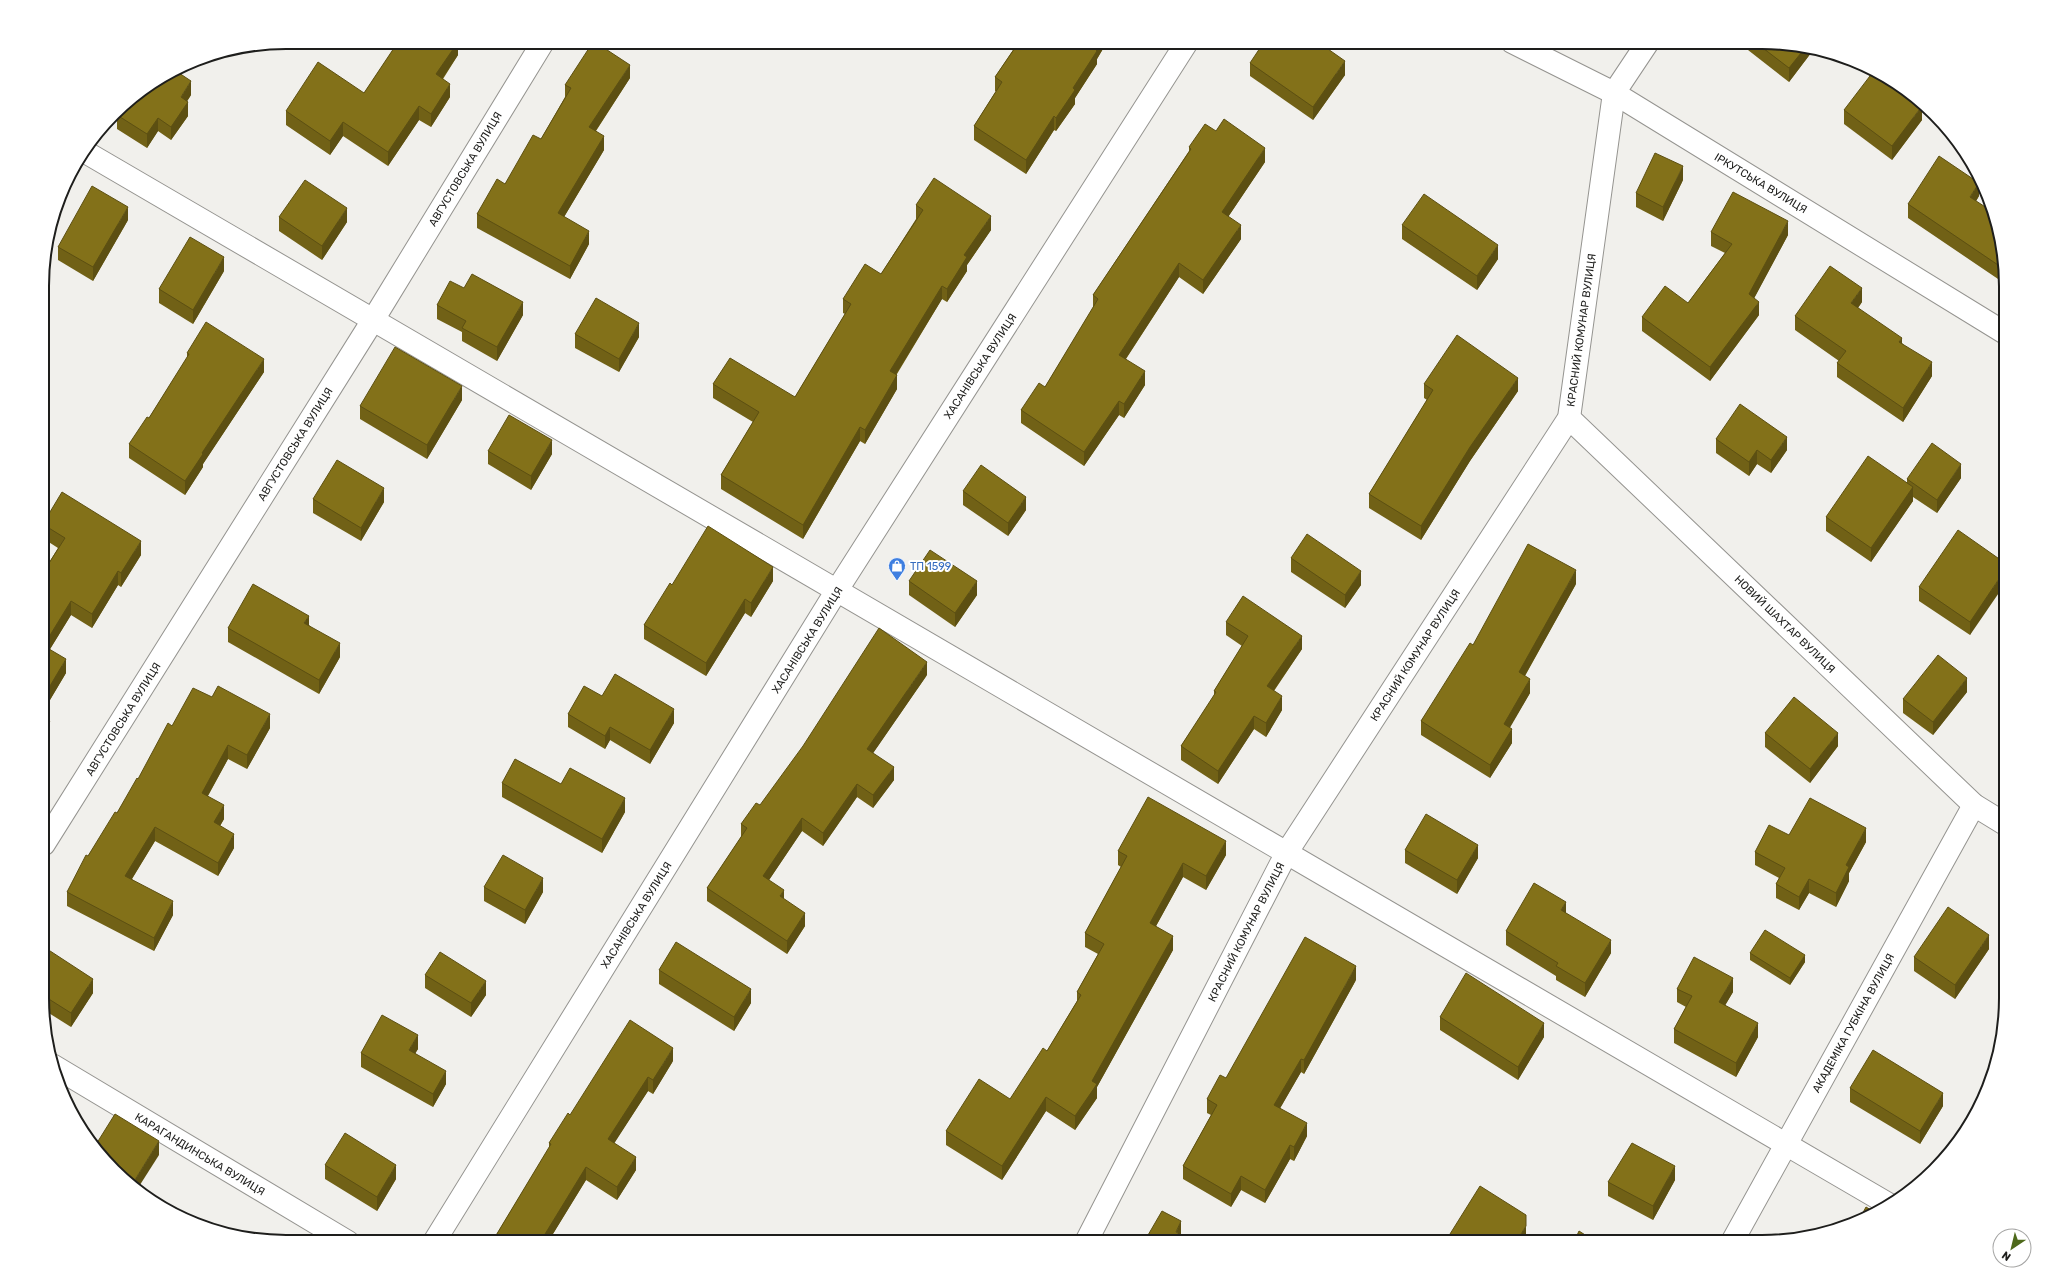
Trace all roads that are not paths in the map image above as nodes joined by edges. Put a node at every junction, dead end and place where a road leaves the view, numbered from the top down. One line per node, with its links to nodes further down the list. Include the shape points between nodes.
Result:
1 (538, 49): 7 (street, АВГУСТОВСЬКА ВУЛИЦЯ)
2 (1183, 49): 10 (street, ХАСАНІВСЬКА ВУЛИЦЯ)
3 (1526, 49): 5 (street, ІРКУТСЬКА ВУЛИЦЯ)
4 (1643, 49): 5 (street, КРАСНИЙ КОМУНАР ВУЛИЦЯ)
5 (1614, 93): 8 (street, ІРКУТСЬКА ВУЛИЦЯ); 9 (street, КРАСНИЙ КОМУНАР ВУЛИЦЯ)
6 (89, 154): 7 (street)
7 (373, 320): 10 (street); 13 (street, АВГУСТОВСЬКА ВУЛИЦЯ)
8 (1999, 329)
9 (1569, 418): 11 (street, НОВИЙ ШАХТАР ВУЛИЦЯ); 14 (street, КРАСНИЙ КОМУНАР ВУЛИЦЯ)
10 (837, 590): 14 (street); 19 (street, ХАСАНІВСЬКА ВУЛИЦЯ)
11 (1974, 805): 12 (street, НОВИЙ ШАХТАР ВУЛИЦЯ); 16 (street, АКАДЕМІКА ГУБКІНА ВУЛИЦЯ)
12 (1999, 820)
13 (49, 836)
14 (1286, 852): 16 (street); 20 (street, КРАСНИЙ КОМУНАР ВУЛИЦЯ)
15 (61, 1070): 18 (street, КАРАГАНДИНСЬКА ВУЛИЦЯ)
16 (1786, 1144): 17 (street); 21 (street, АКАДЕМІКА ГУБКІНА ВУЛИЦЯ)
17 (1884, 1201)
18 (336, 1235)
19 (438, 1235)
20 (1090, 1235)
21 (1736, 1235)

